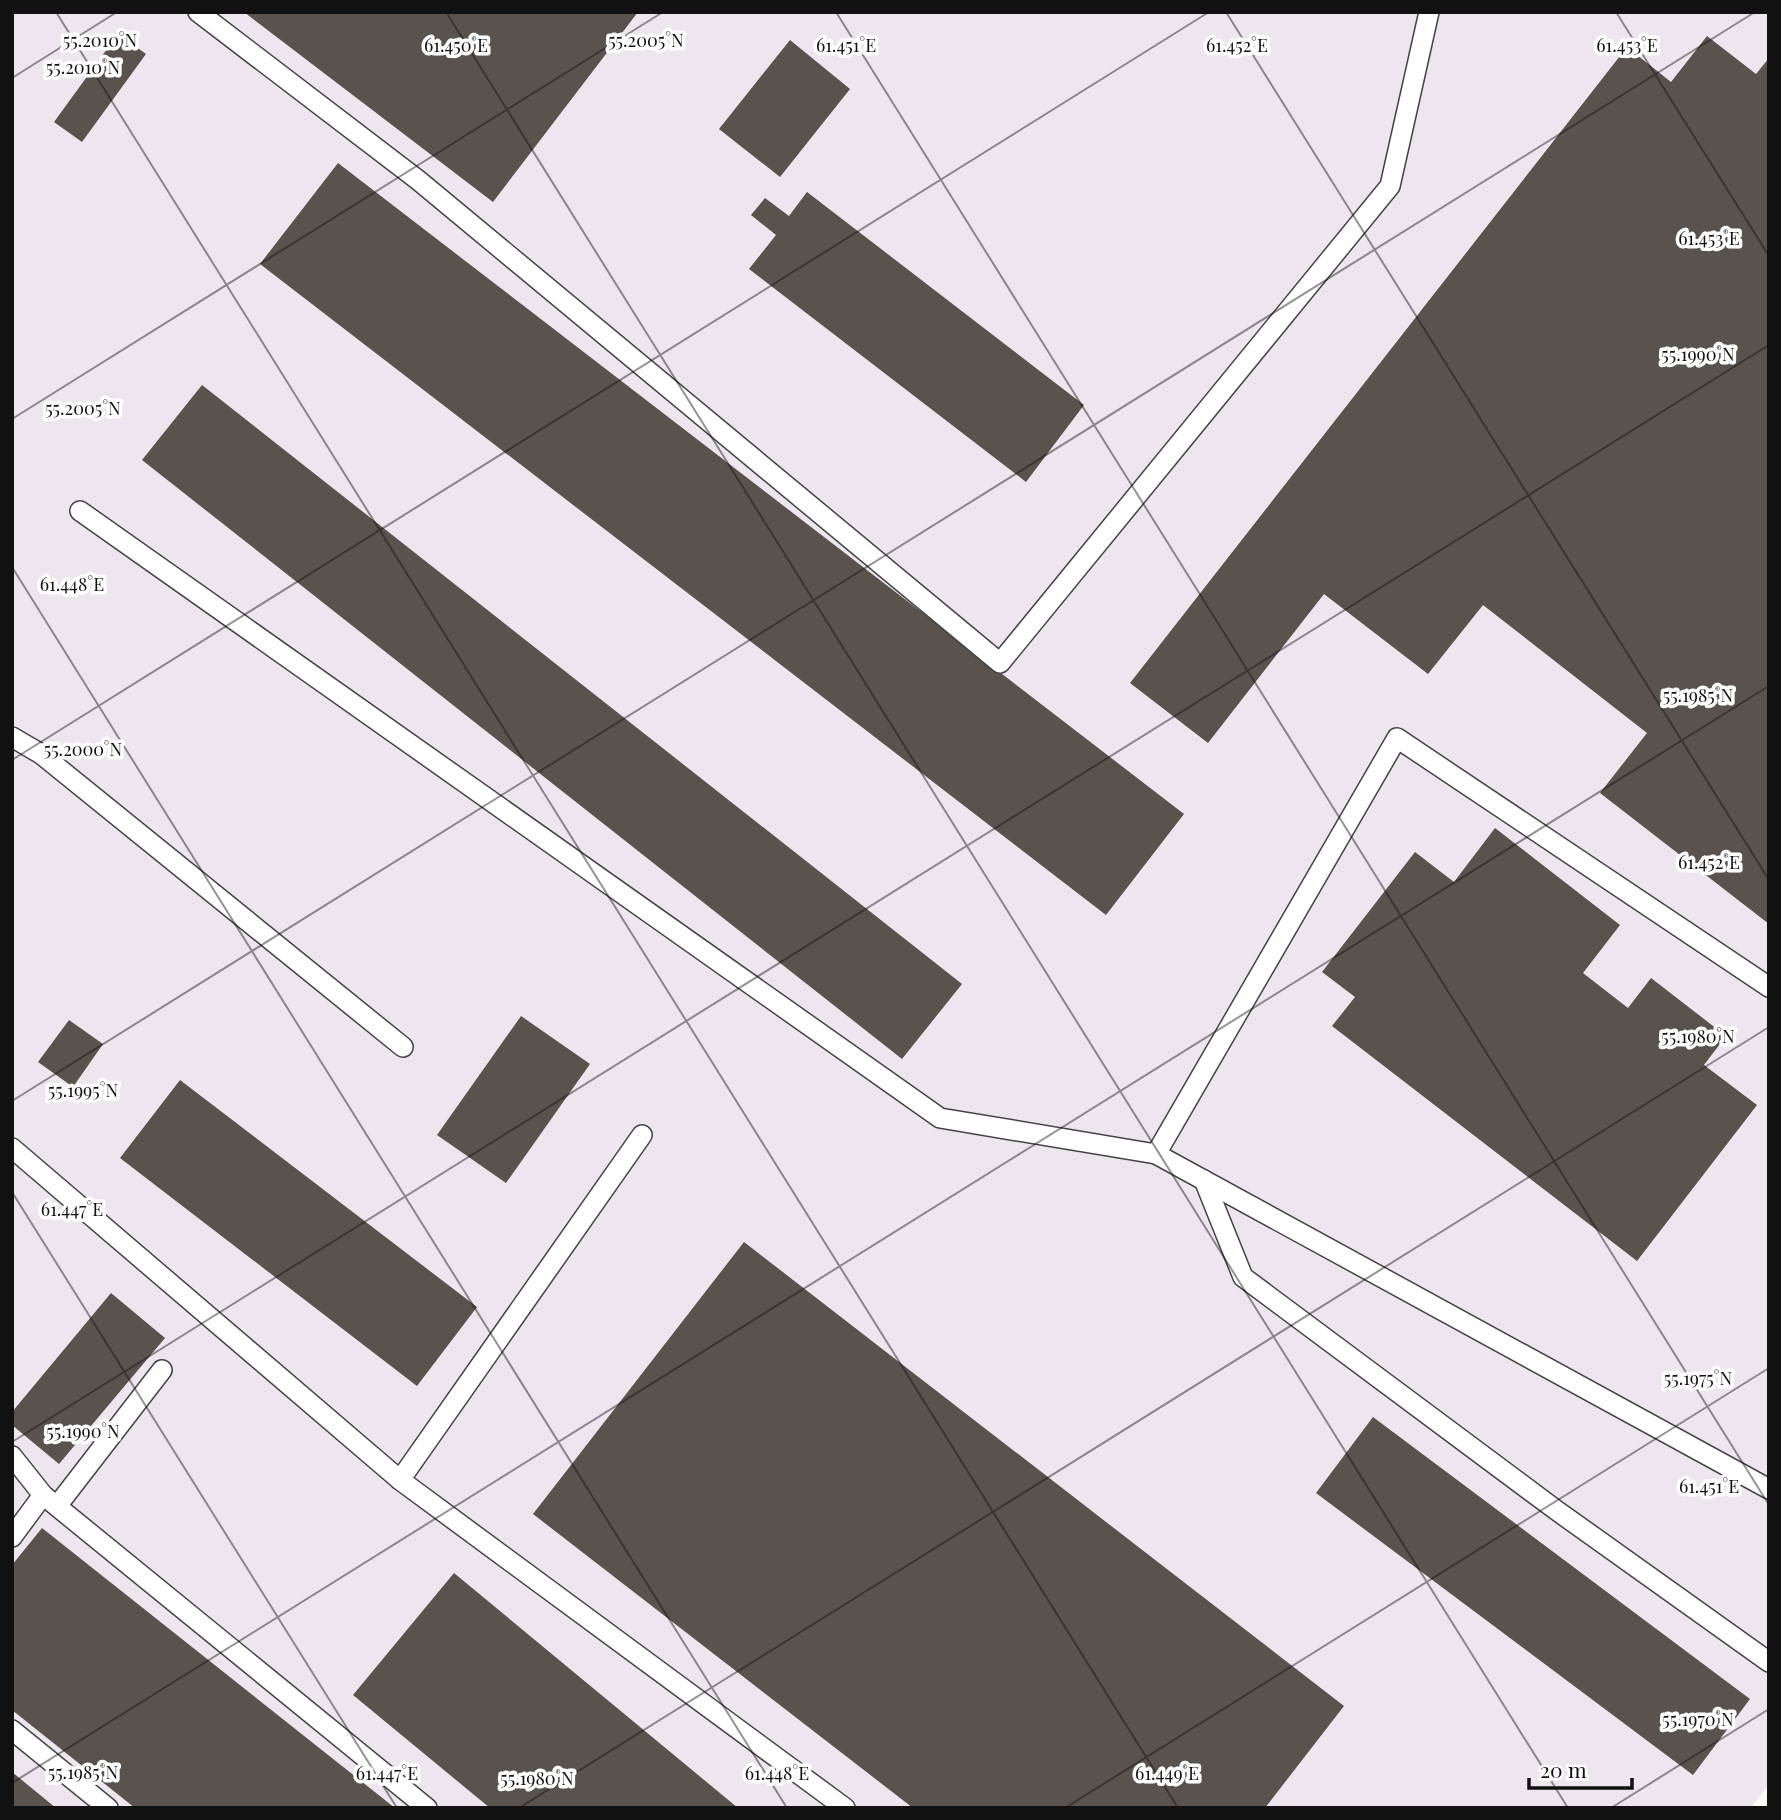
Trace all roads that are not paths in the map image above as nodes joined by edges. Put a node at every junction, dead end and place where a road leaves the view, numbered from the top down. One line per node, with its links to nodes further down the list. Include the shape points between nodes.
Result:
1 (198, 12): 2 (lane, via 418,180 1000,663 1390,186)
2 (1429, 12)
3 (80, 511): 9 (lane, via 940,1118)
4 (12, 737): 6 (lane, via 41,754)
5 (1769, 987): 9 (lane, via 1397,738)
6 (403, 1047)
7 (642, 1135): 13 (lane)
8 (12, 1148): 13 (lane)
9 (1156, 1154): 10 (lane)
10 (1204, 1180): 14 (lane); 17 (lane, via 1243,1277)
11 (162, 1370): 15 (lane)
12 (12, 1456): 15 (lane)
13 (400, 1480): 21 (lane)
14 (1769, 1489)
15 (50, 1500): 16 (lane); 20 (lane)
16 (12, 1537)
17 (1769, 1662)
18 (12, 1730): 19 (lane)
19 (108, 1808)
20 (427, 1808)
21 (845, 1808)

